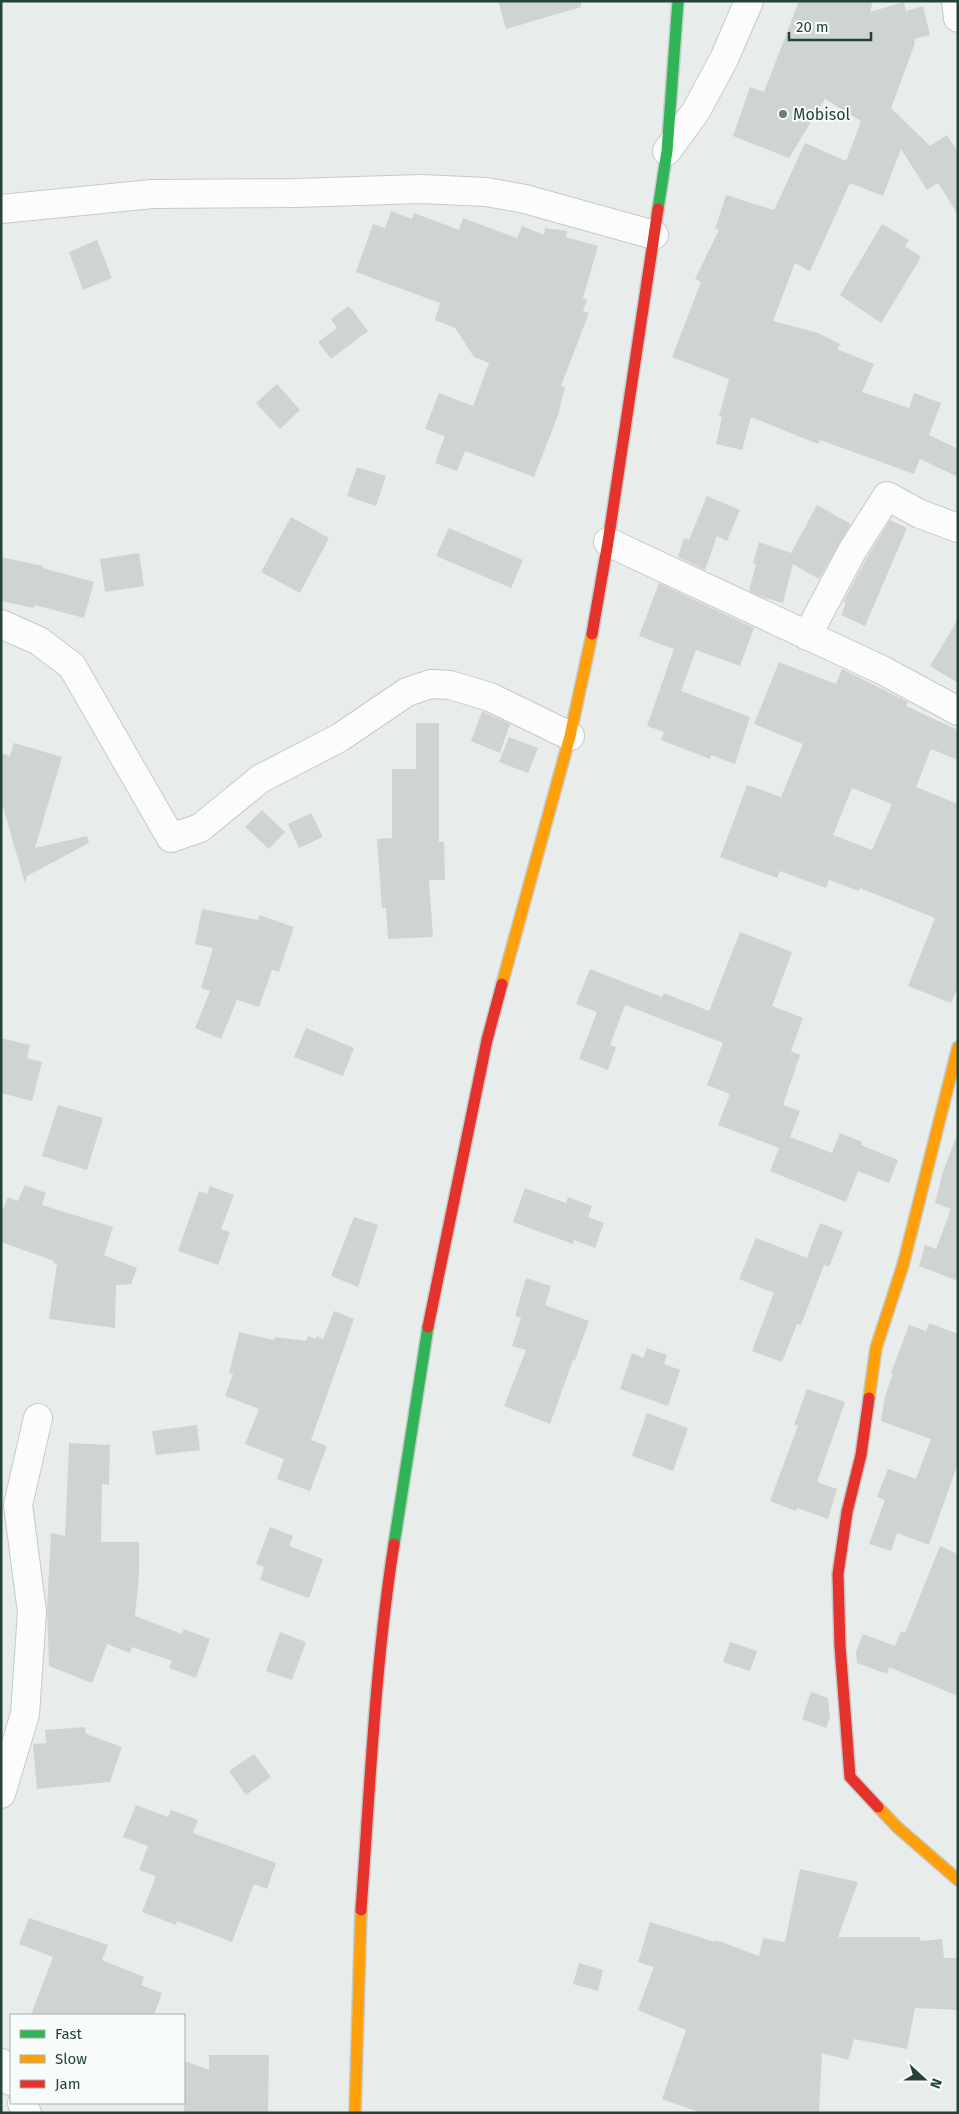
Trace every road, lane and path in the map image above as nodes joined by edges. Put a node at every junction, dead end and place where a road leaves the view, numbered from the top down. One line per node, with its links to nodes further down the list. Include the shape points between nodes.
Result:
1 (678, 1): 5 (main road)
2 (749, 1): 5 (street, via 724,60 696,111)
3 (956, 1): 4 (street)
4 (958, 18)
5 (666, 151): 7 (main road)
6 (1, 209): 7 (street, via 152,194 421,189 486,192 515,197)
7 (654, 235): 9 (main road)
8 (958, 528): 11 (street, via 920,514 887,496 852,551)
9 (608, 542): 11 (street); 13 (main road)
10 (1, 624): 13 (street, via 40,641 72,666 171,838 200,828 260,778 339,738 407,692 431,684 450,685 490,697)
11 (807, 636): 12 (street, via 882,670)
12 (958, 711)
13 (570, 736): 20 (main road, via 487,1040 428,1328 390,1578 373,1745 360,1930)
14 (958, 1047): 17 (main road, via 903,1265 876,1348 861,1455 847,1512 838,1574 850,1777 897,1827)
15 (38, 1418): 16 (street, via 18,1505 32,1612 25,1714)
16 (1, 1794)
17 (958, 1880)
18 (1, 2063): 19 (street)
19 (10, 2079)
20 (355, 2113)

